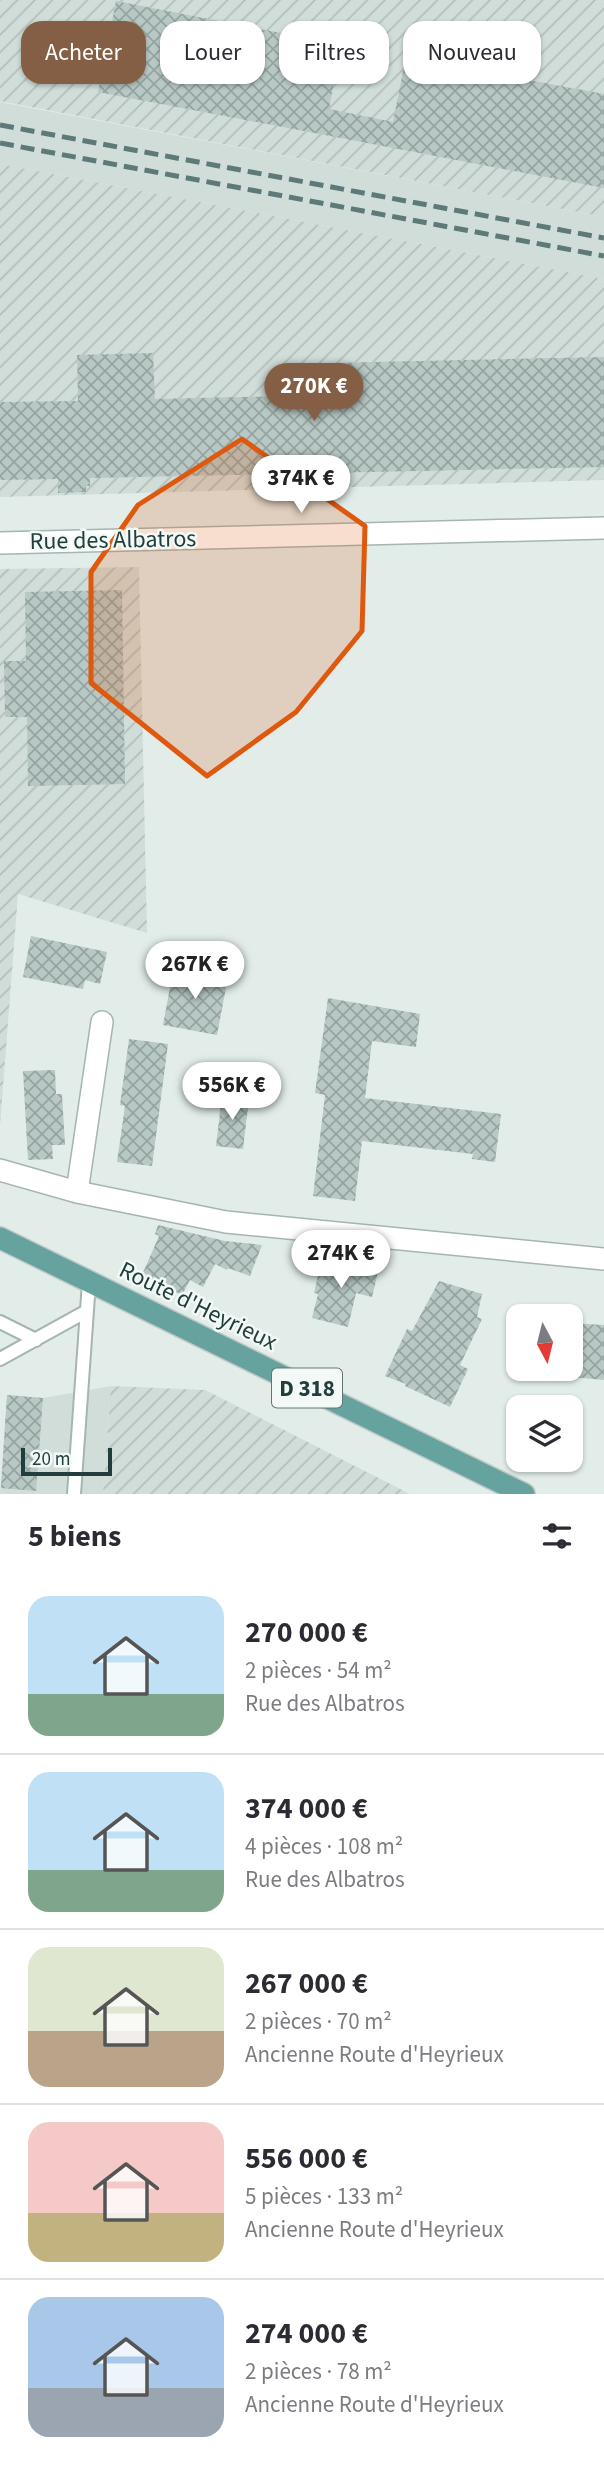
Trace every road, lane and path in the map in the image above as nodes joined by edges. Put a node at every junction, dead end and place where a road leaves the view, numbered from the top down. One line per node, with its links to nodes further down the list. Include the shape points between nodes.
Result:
1 (604, 528): 2 (street, Rue des Albatros)
2 (0, 543)
3 (102, 1023): 5 (street)
4 (0, 1170): 5 (street)
5 (77, 1192): 7 (street, via 226,1222)
6 (0, 1238): 8 (main road, Route d'Heyrieux / D 318)
7 (604, 1259)
8 (89, 1282): 9 (lane); 14 (main road, Route d'Heyrieux / D 318)
9 (87, 1311): 11 (lane); 13 (lane)
10 (0, 1322): 11 (lane)
11 (36, 1339): 12 (lane)
12 (0, 1359)
13 (74, 1494)
14 (524, 1494)

